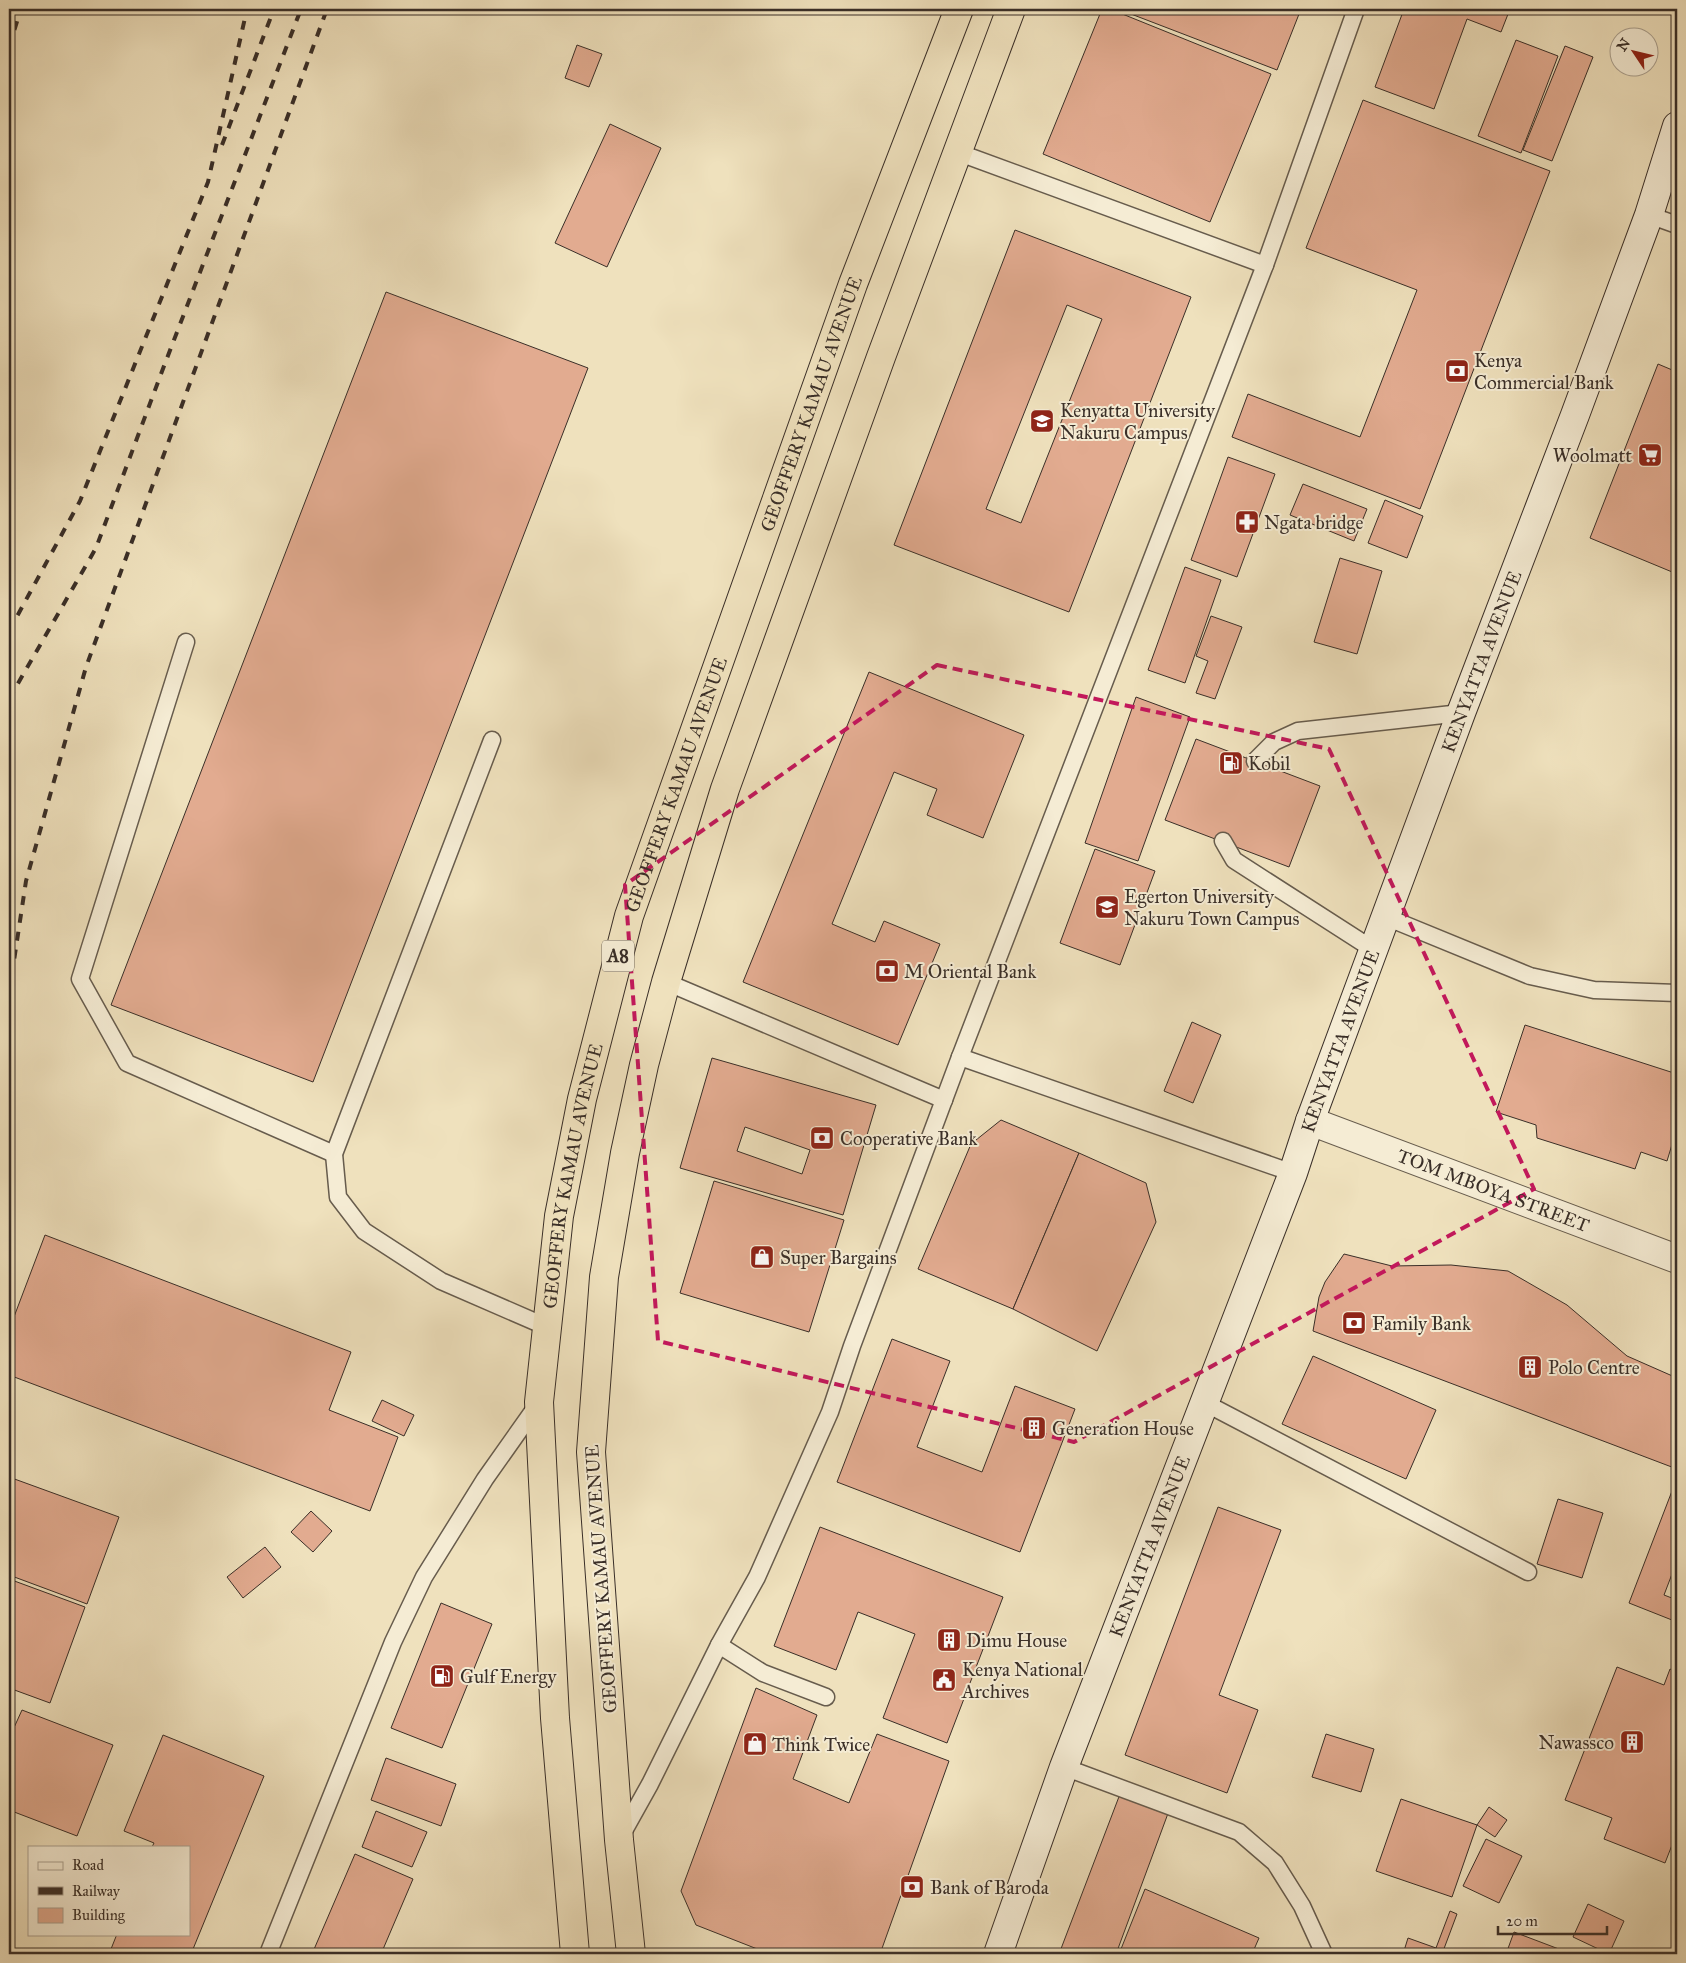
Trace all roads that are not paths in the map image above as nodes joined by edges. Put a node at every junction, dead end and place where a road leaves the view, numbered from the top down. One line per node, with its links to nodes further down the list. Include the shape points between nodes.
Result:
1 (959, 9): 25 (highway, GEOFFERY KAMAU AVENUE / A8, via 853,284 629,916 580,1108 559,1216)
2 (1011, 9): 5 (highway, GEOFFERY KAMAU AVENUE)
3 (1356, 9): 9 (lane)
4 (1677, 126): 6 (street, KENYATTA AVENUE)
5 (957, 152): 9 (lane); 17 (highway, GEOFFERY KAMAU AVENUE, via 725,789)
6 (1673, 158): 7 (street, KENYATTA AVENUE)
7 (1649, 215): 8 (lane); 11 (street, KENYATTA AVENUE)
8 (1677, 225)
9 (1265, 266): 19 (lane)
10 (186, 642): 22 (lane, via 80,979 127,1063)
11 (1460, 713): 13 (lane, via 1298,731 1274,742); 15 (street, KENYATTA AVENUE)
12 (492, 740): 22 (lane)
13 (1255, 761)
14 (1223, 841): 16 (lane, via 1234,860)
15 (1386, 917): 16 (street, KENYATTA AVENUE); 18 (lane, via 1530,976 1594,990)
16 (1374, 950): 21 (street, KENYATTA AVENUE)
17 (666, 982): 20 (lane); 32 (highway, GEOFFERY KAMAU AVENUE, via 625,1153 604,1277 591,1452)
18 (1677, 994)
19 (960, 1057): 20 (lane); 23 (lane)
20 (944, 1100): 29 (lane, via 830,1412 757,1577)
21 (1310, 1121): 23 (street, KENYATTA AVENUE); 24 (street, TOM MBOYA STREET)
22 (334, 1154): 25 (lane, via 338,1197 364,1231 441,1281)
23 (1293, 1173): 27 (street, KENYATTA AVENUE)
24 (1677, 1259)
25 (547, 1327): 26 (highway, GEOFFERY KAMAU AVENUE / A8)
26 (540, 1402): 33 (lane, via 470,1502 424,1577 393,1642); 34 (highway, GEOFFERY KAMAU AVENUE / A8, via 555,1718)
27 (1205, 1402): 28 (lane); 31 (street, KENYATTA AVENUE)
28 (1528, 1572)
29 (719, 1645): 30 (lane, via 763,1673); 32 (lane, via 650,1784)
30 (826, 1696)
31 (1064, 1767): 36 (street, KENYATTA AVENUE); 37 (lane, via 1239,1832 1275,1863 1302,1906)
32 (618, 1840): 35 (highway, GEOFFERY KAMAU AVENUE)
33 (268, 1954)
34 (575, 1954)
35 (631, 1954)
36 (998, 1954)
37 (1324, 1954)

